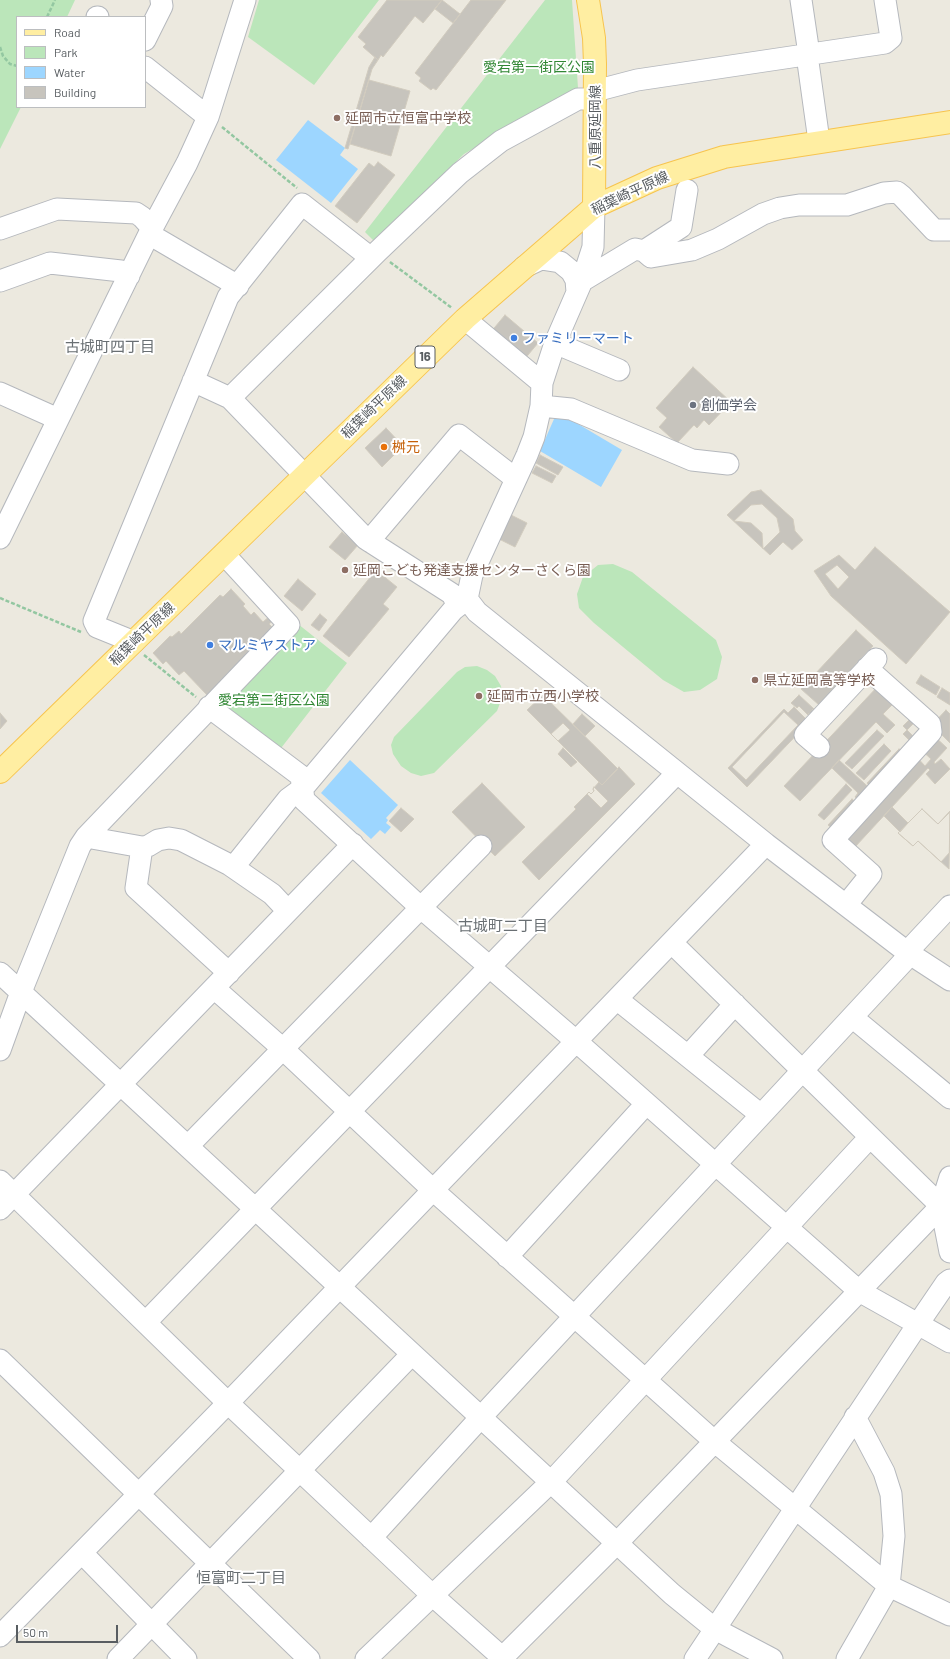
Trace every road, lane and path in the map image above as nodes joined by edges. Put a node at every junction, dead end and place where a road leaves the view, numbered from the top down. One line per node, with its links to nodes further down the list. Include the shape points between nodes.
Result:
1 (54, 0): 7 (path)
2 (161, 0): 8 (street, via 162,6)
3 (245, 0): 14 (street)
4 (588, 0): 13 (main road, 八重原延岡線, via 594,38)
5 (801, 0): 10 (street)
6 (885, 0): 10 (street, via 891,38 886,43)
7 (47, 16)
8 (146, 38)
9 (0, 47): 11 (path, via 3,56 10,64)
10 (808, 54): 13 (street, via 637,80); 16 (street)
11 (16, 66)
12 (146, 68): 14 (street)
13 (595, 95): 19 (main road, 八重原延岡線); 24 (street, via 578,99 501,141 460,174)
14 (208, 116): 18 (path); 22 (street, via 187,163)
15 (950, 122): 16 (main road, 稲葉崎平原線 / 16)
16 (820, 141): 19 (main road, 稲葉崎平原線 / 16, via 724,157 657,178)
17 (687, 190): 23 (street, via 681,227)
18 (302, 192)
19 (594, 207): 25 (main road, 稲葉崎平原線 / 16); 29 (street, via 593,247)
20 (0, 229): 22 (street, via 57,209 136,213 142,216)
21 (950, 230): 23 (street, via 934,230 897,192 884,193 847,206 799,205 780,208 692,250 652,258)
22 (151, 231): 26 (street); 28 (street)
23 (644, 251): 29 (street, via 635,249)
24 (374, 255): 28 (street, via 302,204); 30 (path); 36 (street)
25 (522, 268): 29 (street, via 541,259 548,258 560,262 571,271); 30 (main road, 稲葉崎平原線 / 16)
26 (129, 276): 27 (street, via 121,272 50,262); 38 (street)
27 (0, 281)
28 (238, 286): 33 (street, via 228,297)
29 (579, 287): 31 (street)
30 (464, 319): 34 (street); 40 (main road, 稲葉崎平原線 / 16)
31 (555, 343): 32 (street); 34 (street)
32 (619, 370)
33 (192, 381): 36 (street); 48 (street, via 94,621 97,627)
34 (542, 383): 37 (street)
35 (0, 393): 38 (street)
36 (230, 398): 40 (street)
37 (541, 406): 39 (street, via 571,409 692,460); 41 (street, via 534,437)
38 (58, 419): 42 (street)
39 (728, 464)
40 (304, 475): 43 (street); 44 (main road, 稲葉崎平原線 / 16)
41 (516, 479): 43 (street, via 459,436); 46 (street)
42 (0, 538)
43 (369, 541): 46 (street)
44 (224, 554): 48 (main road, 稲葉崎平原線 / 16); 49 (street, via 289,625)
45 (0, 598): 47 (path)
46 (462, 602): 52 (street); 53 (street)
47 (88, 636)
48 (132, 644): 49 (path); 51 (main road, 稲葉崎平原線 / 16)
49 (209, 707): 53 (street, via 301,776); 54 (street)
50 (819, 747): 61 (street, via 805,735 855,695 871,664 930,724 931,732 833,840 871,874)
51 (0, 772)
52 (677, 773): 56 (street); 66 (street)
53 (303, 788): 55 (street, via 304,800); 59 (street, via 288,799 236,864)
54 (86, 837): 58 (street); 71 (street, via 80,846)
55 (353, 844): 60 (street); 63 (street)
56 (766, 844): 61 (street); 64 (street)
57 (481, 846): 60 (street)
58 (142, 847): 59 (street, via 158,840 181,840); 68 (street, via 136,888)
59 (230, 865): 63 (street, via 272,894)
60 (420, 906): 66 (street); 76 (street)
61 (846, 906): 65 (street)
62 (950, 906): 65 (street)
63 (288, 910): 68 (street)
64 (672, 943): 72 (street); 73 (street)
65 (907, 952): 69 (street); 74 (street, via 904,961)
66 (489, 967): 75 (street); 83 (street)
67 (0, 973): 71 (street)
68 (229, 973): 70 (street)
69 (950, 980)
70 (214, 988): 76 (street); 80 (street)
71 (21, 992): 77 (street); 80 (street)
72 (618, 1000): 75 (street); 78 (street)
73 (735, 1004): 78 (street); 79 (street)
74 (852, 1017): 79 (street); 81 (street)
75 (577, 1042): 82 (street); 89 (street)
76 (283, 1049): 83 (street); 86 (street)
77 (0, 1050)
78 (688, 1056): 84 (street)
79 (803, 1070): 84 (street); 85 (street)
80 (120, 1084): 86 (street); 90 (street)
81 (950, 1098)
82 (646, 1104): 87 (street); 95 (street)
83 (348, 1112): 89 (street); 91 (street)
84 (761, 1115): 87 (street)
85 (870, 1137): 92 (street); 93 (street)
86 (188, 1146): 91 (street)
87 (715, 1165): 93 (street); 99 (street)
88 (950, 1177): 92 (street)
89 (434, 1191): 95 (street); 97 (street)
90 (5, 1195): 100 (street)
91 (255, 1207): 97 (street); 100 (street)
92 (946, 1208): 94 (street); 98 (street)
93 (786, 1227): 98 (street); 105 (street)
94 (950, 1252)
95 (507, 1257): 99 (street)
96 (950, 1280): 101 (street)
97 (341, 1286): 103 (street); 106 (street)
98 (859, 1291): 101 (street); 109 (street)
99 (574, 1317): 105 (street); 107 (street)
100 (146, 1322): 106 (street)
101 (918, 1324): 102 (street); 108 (street)
102 (950, 1342)
103 (412, 1354): 107 (street); 110 (street)
104 (0, 1360): 112 (street)
105 (645, 1380): 109 (street); 111 (street)
106 (228, 1403): 110 (street); 112 (street)
107 (482, 1416): 111 (street); 114 (street)
108 (855, 1417): 113 (street); 118 (street, via 884,1472 891,1494 894,1536)
109 (714, 1441): 113 (street); 115 (street)
110 (300, 1470): 114 (street); 117 (street)
111 (552, 1482): 115 (street); 119 (street)
112 (139, 1496): 116 (street); 117 (street)
113 (795, 1509): 118 (street); 122 (street)
114 (371, 1538): 119 (street)
115 (618, 1542): 122 (street, via 672,1594); 124 (street)
116 (82, 1553): 121 (street); 123 (street)
117 (210, 1564): 121 (street); 127 (street)
118 (889, 1586): 120 (street); 131 (street)
119 (432, 1595): 124 (street); 128 (street)
120 (950, 1615)
121 (151, 1625): 125 (street); 126 (street)
122 (715, 1629): 129 (street); 130 (street)
123 (0, 1636)
124 (502, 1658)
125 (118, 1659)
126 (186, 1659)
127 (309, 1659)
128 (366, 1659)
129 (695, 1659)
130 (772, 1659)
131 (847, 1659)

